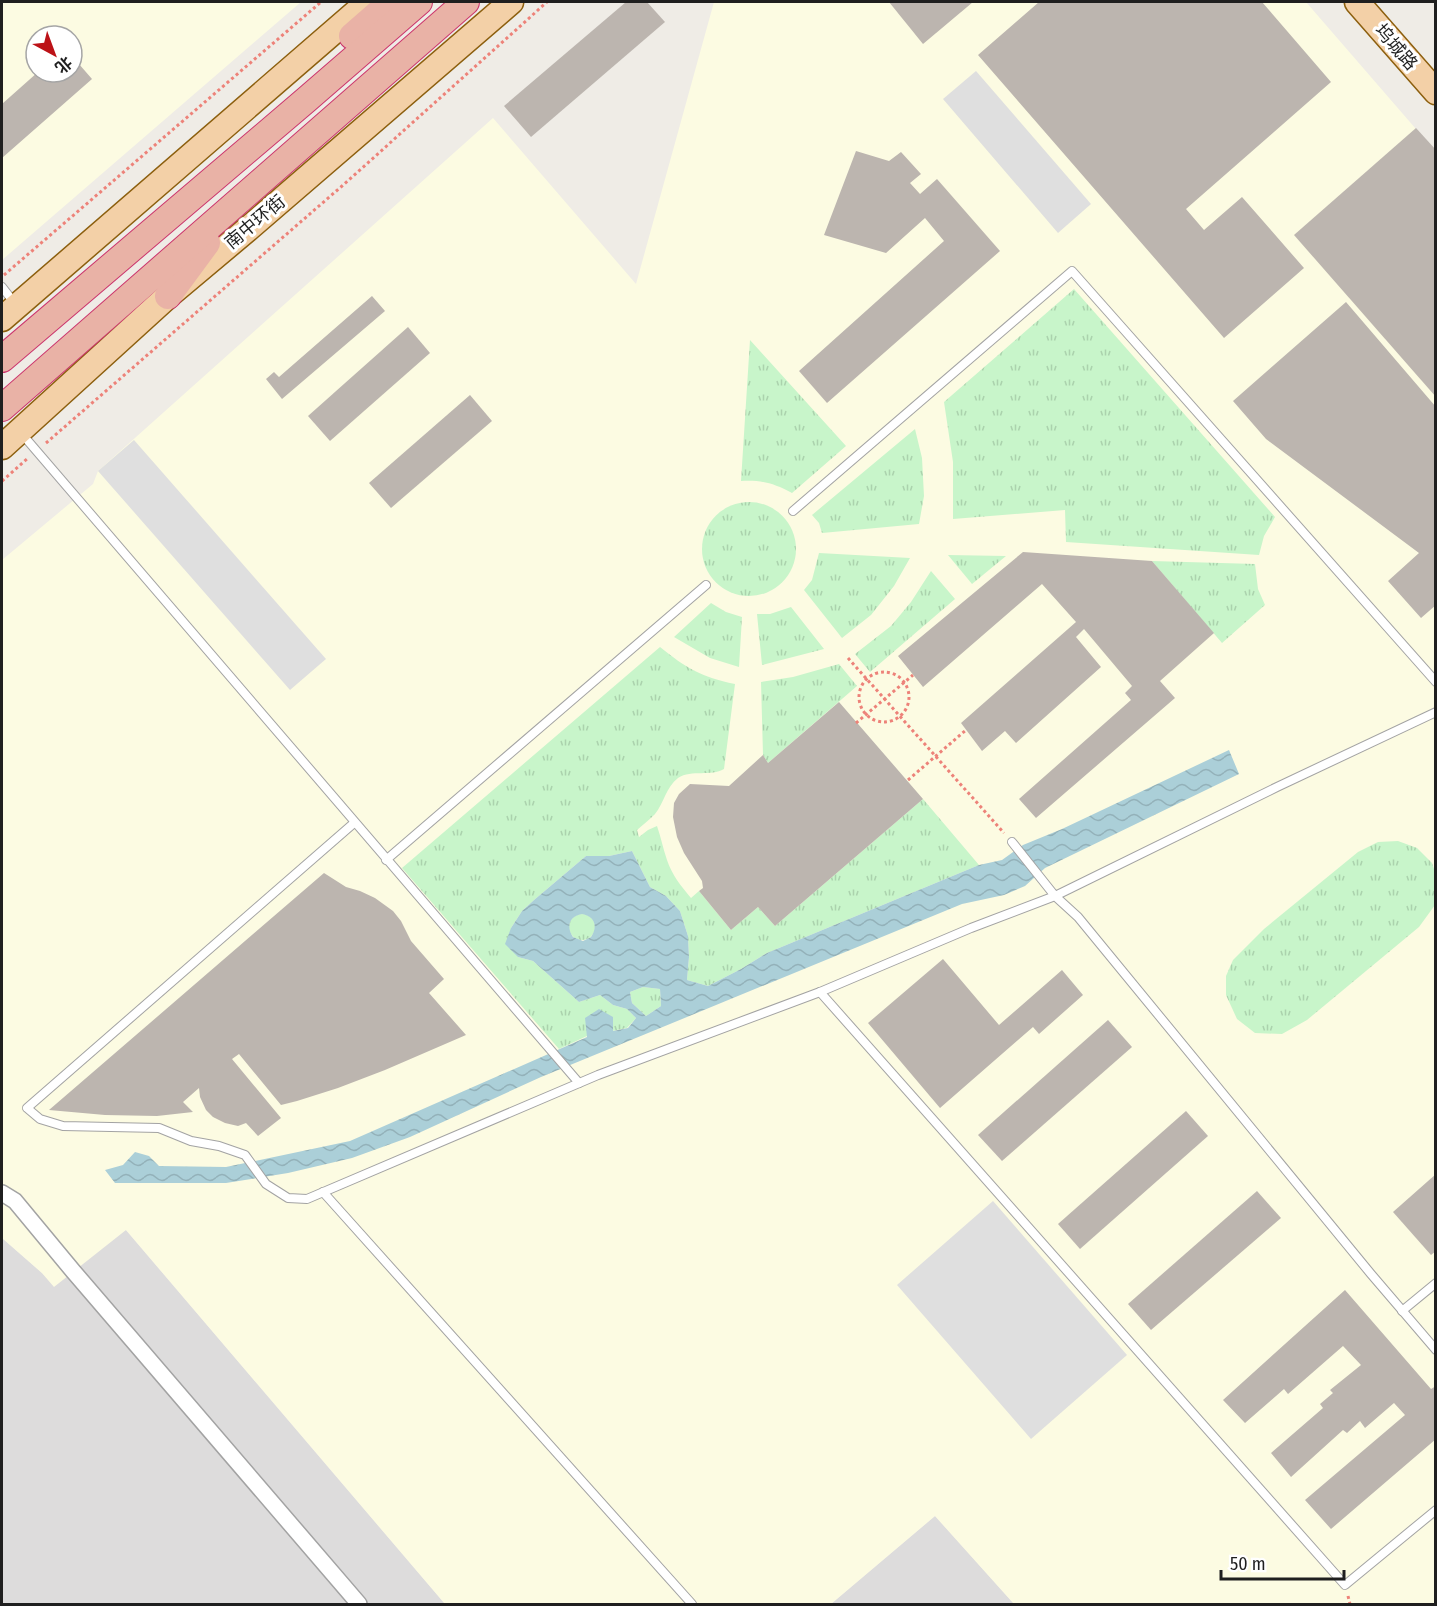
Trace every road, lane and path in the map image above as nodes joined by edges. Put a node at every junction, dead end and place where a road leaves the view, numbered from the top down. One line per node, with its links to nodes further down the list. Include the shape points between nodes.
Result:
1 (321, 2): 14 (path)
2 (368, 2): 17 (main road)
3 (391, 2): 11 (highway, via 317,67)
4 (418, 2): 11 (highway)
5 (466, 2): 12 (highway)
6 (485, 2): 12 (highway, via 337,132)
7 (511, 2): 16 (main road, 南中环街)
8 (547, 2): 22 (path)
9 (1357, 2): 10 (main road, 坞城路)
10 (1436, 92)
11 (306, 100): 18 (highway)
12 (308, 140): 13 (highway)
13 (235, 204): 16 (highway); 19 (highway)
14 (2, 278)
15 (2, 286): 17 (lane)
16 (168, 296): 20 (main road, 南中环街)
17 (9, 312)
18 (2, 358)
19 (2, 408)
20 (20, 430): 21 (main road, 南中环街); 22 (lane)
21 (2, 447)
22 (37, 451): 23 (path); 35 (lane)
23 (2, 482)
24 (793, 512): 29 (lane, via 1072,271)
25 (706, 585): 37 (lane)
26 (848, 658): 36 (path)
27 (913, 675): 28 (path, bridge)
28 (904, 682): 31 (path, bridge); 31 (path, bridge, via 909,700 901,716 879,722); 31 (path, bridge, via 887,672 870,676 863,684 859,700)
29 (1436, 682)
30 (1436, 712): 38 (lane)
31 (866, 714): 32 (path, bridge)
32 (856, 723)
33 (966, 730): 34 (path, bridge)
34 (908, 780)
35 (354, 823): 37 (lane); 41 (lane, via 27,1108 40,1119 63,1126 159,1128 245,1155 266,1184 288,1198 307,1199)
36 (1012, 842): 38 (lane)
37 (386, 860): 40 (lane)
38 (1055, 896): 39 (lane); 44 (lane, via 1078,917)
39 (820, 992): 40 (lane); 46 (lane, via 1345,1585)
40 (579, 1083): 41 (lane)
41 (323, 1192): 48 (lane)
42 (2, 1193): 47 (street, via 15,1201)
43 (1436, 1283): 44 (lane)
44 (1402, 1311): 45 (lane)
45 (1436, 1350)
46 (1436, 1510)
47 (358, 1605)
48 (692, 1605)

